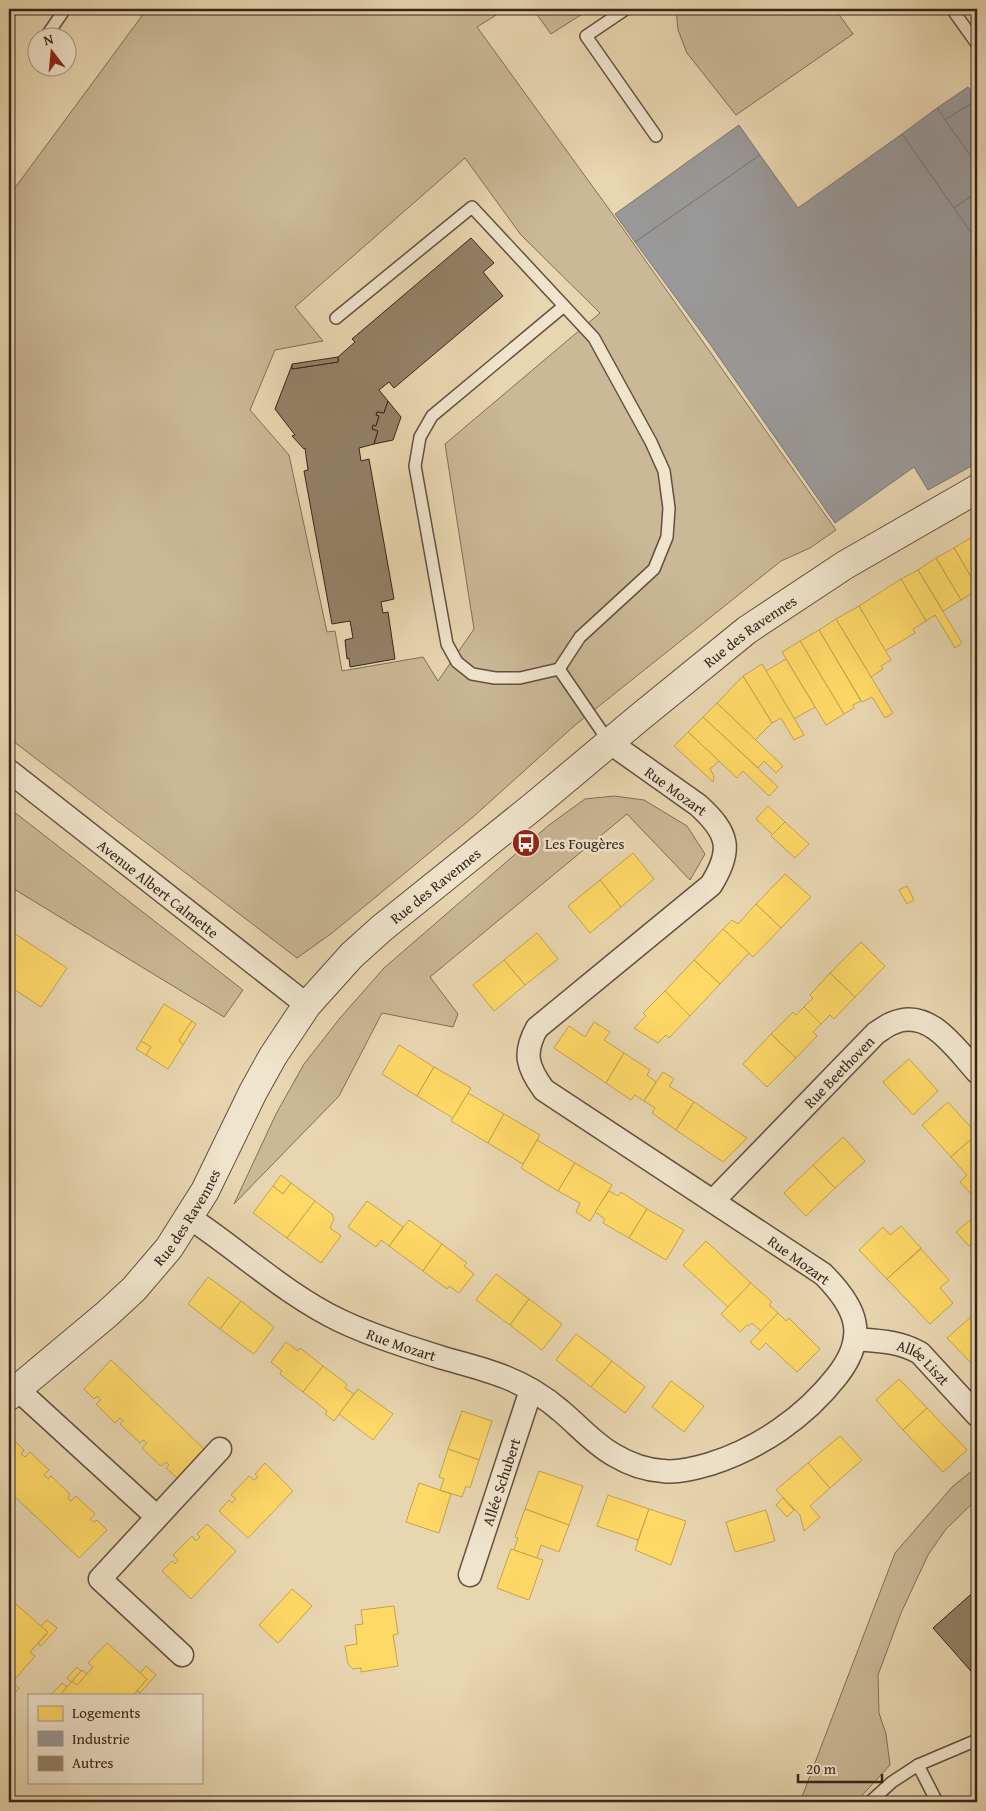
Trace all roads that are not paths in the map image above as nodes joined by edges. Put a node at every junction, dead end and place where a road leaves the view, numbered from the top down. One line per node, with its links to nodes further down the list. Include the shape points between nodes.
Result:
1 (65, 9): 4 (lane)
2 (626, 9): 6 (lane, via 586,36)
3 (952, 9): 5 (lane)
4 (52, 28)
5 (977, 44)
6 (656, 136)
7 (564, 306): 8 (lane, via 472,207); 10 (lane, via 594,338 651,442 664,471 669,508 667,537 654,569 580,637); 10 (lane, via 432,416 420,437 415,466 447,644 457,662 472,674 494,678 520,678)
8 (336, 318)
9 (977, 489): 11 (street, Rue des Ravennes, via 845,564 776,609)
10 (559, 669): 11 (lane)
11 (609, 742): 13 (street, Rue des Ravennes, via 382,928 352,955); 15 (street, Rue Mozart, via 711,817 722,832 725,850 721,869 710,885 537,1028 530,1041 528,1058 533,1076 544,1090)
12 (9, 771): 13 (street, Avenue Albert Calmette)
13 (307, 1006): 16 (street, Rue des Ravennes, via 253,1092)
14 (977, 1072): 15 (street, Rue Beethoven, via 941,1032 927,1023 913,1019 894,1022 876,1033)
15 (714, 1200): 17 (street, Rue Mozart, via 823,1274 840,1291 851,1309)
16 (190, 1218): 18 (street, Rue Mozart, via 315,1307 342,1321 419,1350 506,1377); 19 (street, Rue des Ravennes, via 170,1248 134,1289)
17 (855, 1340): 18 (street, Rue Mozart, via 847,1363 828,1387 786,1425 760,1443 729,1458 696,1468 665,1472 640,1467 616,1456 599,1446 560,1410); 20 (street, Allée Liszt, via 891,1341 909,1346 920,1353)
18 (531, 1390): 23 (street, Allée Schubert)
19 (13, 1392): 22 (street)
20 (977, 1415)
21 (220, 1449): 22 (street)
22 (157, 1517): 24 (street, via 100,1579)
23 (470, 1575)
24 (182, 1655)
25 (977, 1740): 26 (lane)
26 (918, 1765): 27 (lane); 28 (lane)
27 (870, 1802)
28 (937, 1802)

